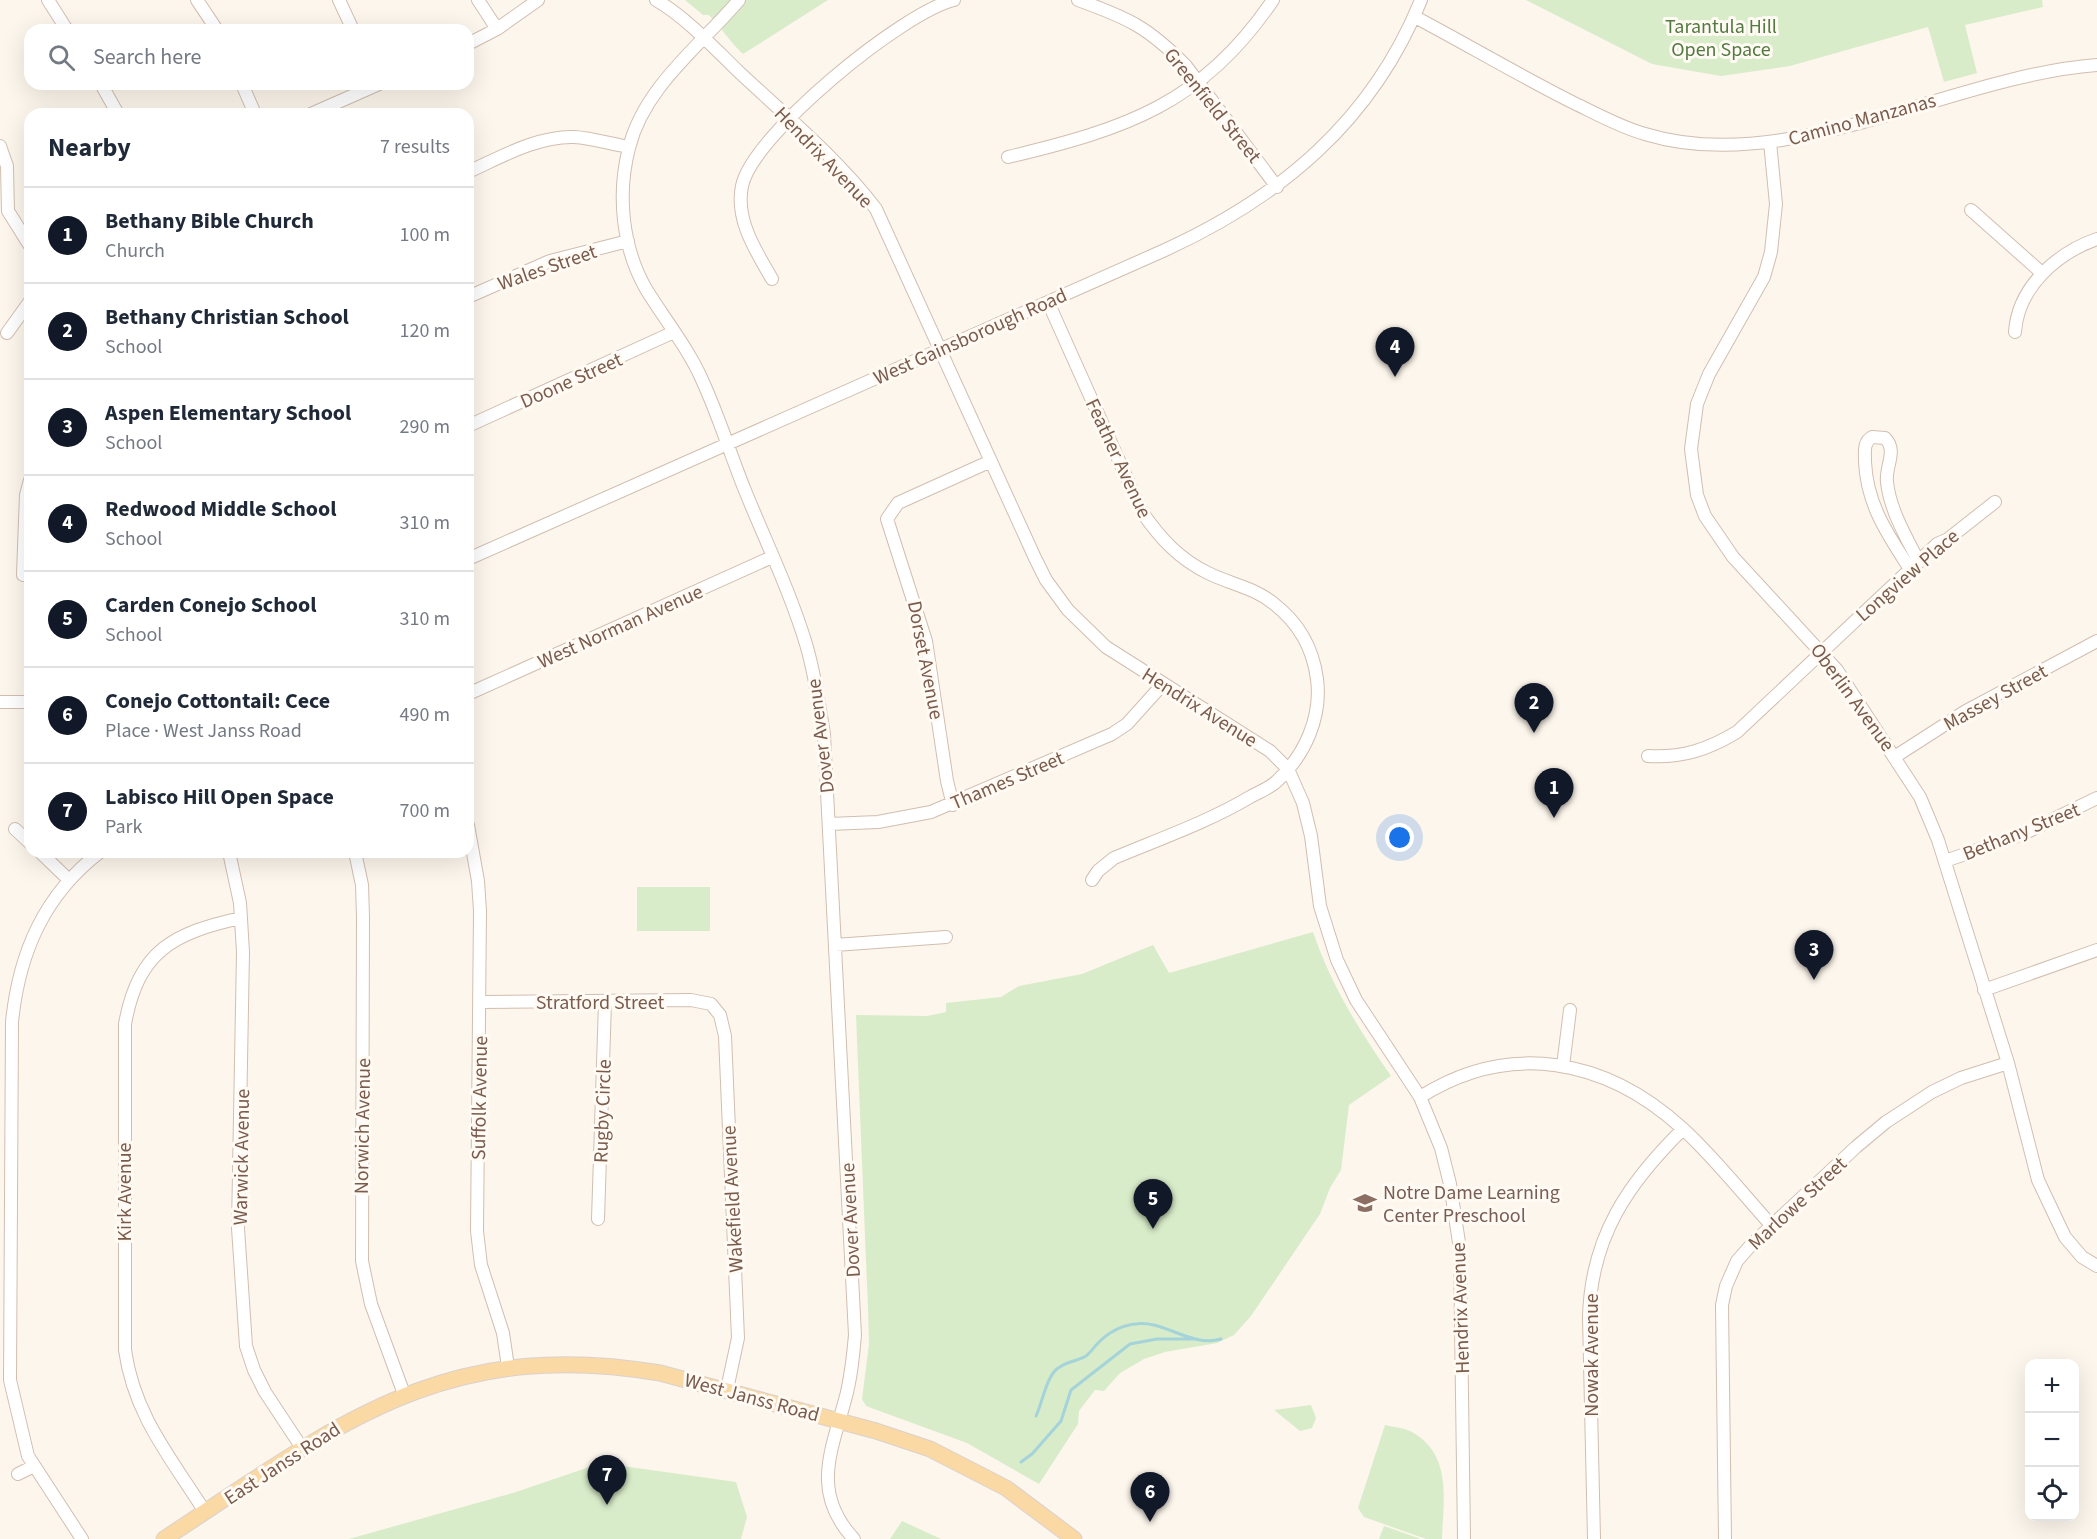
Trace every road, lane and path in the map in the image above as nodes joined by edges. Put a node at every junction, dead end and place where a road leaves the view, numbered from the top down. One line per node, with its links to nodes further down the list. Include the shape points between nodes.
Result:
1 (48, 0): 13 (street)
2 (197, 0): 14 (street)
3 (339, 0): 15 (street)
4 (478, 0): 16 (street)
5 (538, 0): 16 (street)
6 (656, 0): 17 (street, Hendrix Avenue)
7 (739, 0): 17 (street, Dover Avenue)
8 (954, 0): 27 (street, via 921,13 901,27)
9 (1078, 0): 20 (street, Greenfield Street, via 1124,16 1152,34)
10 (1273, 0): 20 (street, via 1242,43)
11 (1421, 0): 12 (street)
12 (1414, 17): 28 (street, Camino Manzanas, via 1548,90 1645,134 1710,144); 33 (street, West Gainsborough Road, via 1374,85 1345,123)
13 (63, 24)
14 (213, 24)
15 (350, 24)
16 (497, 29): 18 (street)
17 (703, 39): 27 (street, Hendrix Avenue); 30 (street, Dover Avenue, via 663,83 637,124)
18 (474, 41)
19 (2097, 65): 28 (street, Camino Manzanas, via 2020,77 1816,134)
20 (1199, 82): 31 (street, via 1119,127); 33 (street, Greenfield Street)
21 (105, 90): 24 (street)
22 (245, 90): 25 (street)
23 (365, 90): 26 (street)
24 (115, 108)
25 (252, 108)
26 (324, 108)
27 (789, 119): 39 (street, via 763,145 742,185 740,208 745,227); 46 (street, Hendrix Avenue, via 876,209)
28 (1770, 142): 57 (street, Oberlin Avenue, via 1776,204 1772,252 1764,277 1709,374 1697,404 1692,428 1692,474 1705,516 1719,538)
29 (0, 146): 35 (street, via 7,166 8,211)
30 (629, 147): 32 (street, via 574,137 557,139); 37 (street, Dover Avenue, via 623,181)
31 (1008, 157)
32 (474, 169)
33 (1277, 187): 41 (street, West Gainsborough Road, via 1201,233)
34 (1971, 210): 38 (street)
35 (24, 236)
36 (2097, 239): 38 (street, via 2074,248)
37 (627, 242): 40 (street, Wales Street, via 550,261); 43 (street, Dover Avenue, via 645,286)
38 (2042, 273): 44 (street, via 2021,307)
39 (772, 279)
40 (474, 294)
41 (1048, 302): 46 (street, West Gainsborough Road); 64 (street, Feather Avenue, via 1129,486 1158,536 1207,573 1261,593 1294,622 1306,640 1315,664 1318,704 1306,743)
42 (24, 309): 45 (street)
43 (674, 332): 47 (street, Doone Street); 48 (street, Dover Avenue, via 704,383)
44 (2015, 332)
45 (7, 333)
46 (940, 349): 48 (street, West Gainsborough Road); 49 (street, Hendrix Avenue)
47 (474, 423)
48 (728, 443): 52 (street, West Gainsborough Road); 53 (street, Dover Avenue)
49 (991, 462): 58 (street, Hendrix Avenue, via 1042,573 1068,610 1106,647); 66 (street, Dorset Avenue, via 898,503 887,519 926,641)
50 (1995, 502): 54 (street, Longview Place, via 1948,540 1937,544)
51 (24, 548): 55 (street)
52 (474, 556)
53 (772, 557): 59 (street, West Norman Avenue); 67 (street, Dover Avenue, via 792,604 814,676 824,734)
54 (1914, 566): 54 (street, via 1887,483 1890,442 1872,437 1865,445 1870,498 1876,516); 57 (street, Longview Place)
55 (23, 575)
56 (2097, 641): 63 (street, Massey Street, via 1966,711)
57 (1821, 650): 62 (street, Longview Place, via 1737,732 1716,745 1673,757); 63 (street, Oberlin Avenue)
58 (1163, 684): 64 (street, Hendrix Avenue, via 1270,751); 66 (street, Thames Street, via 1127,724 1112,734)
59 (474, 691)
60 (0, 702): 61 (street)
61 (24, 702)
62 (1648, 756)
63 (1896, 756): 75 (street, Oberlin Avenue, via 1928,814)
64 (1288, 769): 77 (street, Feather Avenue, via 1276,782 1237,805 1114,858); 89 (street, Hendrix Avenue, via 1308,820 1320,906 1337,960 1356,1000)
65 (2097, 798): 75 (street, Bethany Street, via 2023,834)
66 (953, 805): 67 (street, Thames Street, via 908,818)
67 (829, 824): 80 (street, Dover Avenue)
68 (15, 829): 69 (street)
69 (24, 837)
70 (45, 858): 76 (street)
71 (93, 858): 76 (street)
72 (231, 858): 78 (street, Warwick Avenue)
73 (356, 858): 96 (street, Norwich Avenue, via 363,917 362,1261 371,1304)
74 (474, 858): 83 (street, Suffolk Avenue, via 478,880)
75 (1945, 861): 82 (street, Oberlin Avenue)
76 (69, 880): 99 (street, via 27,948 19,972 12,1022 9,1356 16,1411)
77 (1092, 880)
78 (241, 918): 98 (street, Warwick Avenue, via 243,1061 238,1228 246,1346 265,1392); 101 (street, Kirk Avenue, via 194,930 163,947 142,971 124,1024 128,1370 151,1429)
79 (946, 936): 80 (street)
80 (835, 945): 97 (street, Dover Avenue, via 855,1335 851,1373)
81 (2097, 950): 82 (street)
82 (1984, 990): 87 (street, Oberlin Avenue)
83 (480, 1002): 84 (street, Stratford Street); 94 (street, Suffolk Avenue, via 479,1252 503,1333)
84 (605, 1002): 85 (street, Stratford Street, via 691,1000 704,1001); 91 (street, Rugby Circle)
85 (716, 1009): 95 (street, Wakefield Avenue, via 725,1036 738,1338)
86 (1570, 1010): 88 (street)
87 (2008, 1063): 92 (street, Marlowe Street, via 1961,1078 1910,1105 1856,1147); 93 (street, Oberlin Avenue, via 2046,1199 2065,1237 2082,1257)
88 (1563, 1066): 89 (street, via 1507,1065 1472,1071); 90 (street, via 1595,1073 1625,1086)
89 (1420, 1097): 106 (street, Hendrix Avenue, via 1450,1184 1460,1249)
90 (1683, 1129): 92 (street); 107 (street, Nowak Avenue, via 1655,1156 1630,1189 1599,1248 1589,1296)
91 (598, 1219)
92 (1772, 1225): 108 (street, Marlowe Street, via 1737,1261 1722,1305)
93 (2097, 1266)
94 (508, 1367): 95 (main road, West Janss Road, via 550,1363 626,1367); 96 (main road, West Janss Road, via 451,1378)
95 (727, 1389): 97 (main road, West Janss Road)
96 (404, 1394): 98 (main road, East Janss Road, via 352,1418)
97 (838, 1421): 104 (street, Dover Avenue, via 827,1464 829,1496 835,1514); 105 (main road, West Janss Road, via 904,1439 956,1460 1024,1500)
98 (302, 1448): 101 (main road, East Janss Road)
99 (34, 1467): 100 (street); 102 (street)
100 (18, 1474)
101 (205, 1512): 103 (main road, East Janss Road)
102 (82, 1539)
103 (164, 1539)
104 (854, 1539)
105 (1074, 1539)
106 (1464, 1539)
107 (1594, 1539)
108 (1725, 1539)

